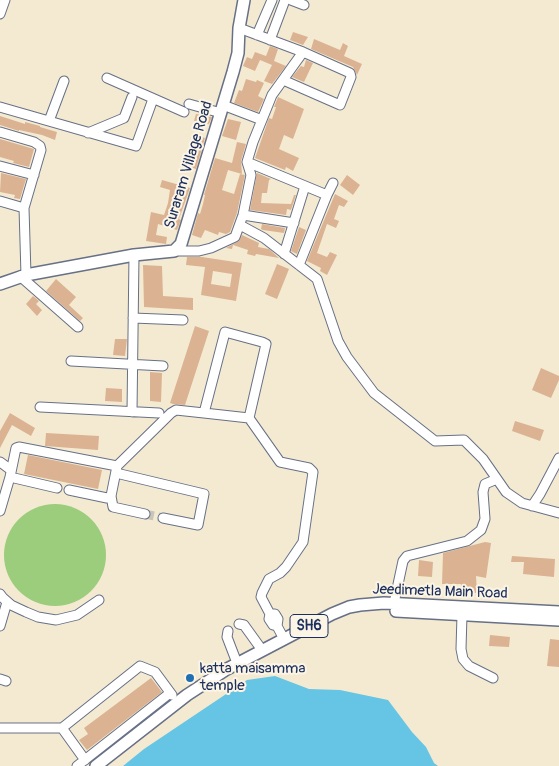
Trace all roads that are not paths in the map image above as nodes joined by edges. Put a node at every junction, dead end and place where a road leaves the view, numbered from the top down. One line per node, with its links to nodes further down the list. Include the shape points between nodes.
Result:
1 (5, 0): 7 (street)
2 (244, 0): 8 (main road, Suraram Village Road)
3 (272, 0): 9 (street)
4 (285, 0): 10 (street)
5 (291, 0): 6 (street)
6 (304, 5)
7 (0, 14)
8 (239, 28): 9 (street); 18 (main road, Suraram Village Road, via 238,53)
9 (257, 35): 10 (street)
10 (270, 40): 11 (street)
11 (303, 52): 13 (street); 13 (street, via 351,75 341,104)
12 (107, 78): 16 (street)
13 (283, 80): 19 (street, via 272,95)
14 (64, 81): 20 (street)
15 (132, 97): 22 (street, via 124,118)
16 (153, 99): 18 (street, via 186,108); 22 (street, via 136,146)
17 (0, 107): 20 (street)
18 (222, 109): 19 (street); 33 (main road, Suraram Village Road, via 181,244)
19 (262, 120): 23 (street)
20 (49, 121): 22 (street)
21 (0, 132): 25 (street, via 40,146)
22 (88, 133)
23 (247, 162): 27 (street); 31 (street, via 251,175)
24 (0, 166): 25 (street)
25 (34, 175): 30 (street)
26 (333, 183): 28 (street)
27 (306, 186): 28 (street); 32 (street)
28 (327, 195): 36 (street)
29 (0, 201): 30 (street)
30 (24, 208): 37 (street)
31 (241, 220): 32 (street); 33 (street, via 235,237 200,251); 34 (street)
32 (294, 223): 34 (street)
33 (174, 251): 35 (main road, Suraram Village Road)
34 (284, 254): 36 (street)
35 (134, 255): 37 (main road, Suraram Village Road); 39 (street)
36 (299, 265): 54 (street, via 317,279 338,341 374,393 435,441 464,440)
37 (23, 276): 38 (main road, Suraram Village Road); 41 (street)
38 (0, 284)
39 (133, 318): 40 (street); 43 (street)
40 (183, 320)
41 (78, 328)
42 (71, 361): 43 (street)
43 (132, 365): 44 (street); 46 (street)
44 (163, 366)
45 (40, 407): 46 (street)
46 (132, 412): 47 (street)
47 (159, 412)
48 (204, 413): 49 (street); 49 (street, via 226,332 266,344); 52 (street, via 176,410)
49 (250, 418): 73 (street, via 280,462 309,468 313,472 303,542 286,567 269,579 261,597 270,614 275,614 278,619 277,626)
50 (559, 458): 58 (street)
51 (0, 462): 53 (street)
52 (117, 470): 53 (street, via 20,447 16,448); 57 (street); 62 (street, via 204,494 198,525)
53 (10, 474): 55 (street); 59 (street)
54 (497, 479): 58 (street, via 506,492); 66 (street, via 485,484 485,519 481,530 467,541 407,556 403,561)
55 (57, 488)
56 (69, 490): 57 (street, via 106,498)
57 (111, 496): 61 (street, via 113,507)
58 (532, 506): 60 (street)
59 (0, 511)
60 (559, 513)
61 (144, 514)
62 (163, 518)
63 (0, 594): 65 (street)
64 (99, 600): 65 (street, via 77,615 56,620 38,617)
65 (7, 602): 71 (street)
66 (394, 603): 67 (main road, Jeedimetla Main Road / SH6); 73 (main road, Jeedimetla Main Road / SH6, via 349,608)
67 (559, 612)
68 (462, 615): 69 (main road, Jeedimetla Main Road / SH6); 76 (street, via 463,660); 82 (main road, Jeedimetla Main Road / SH6, via 380,610 341,618 215,684)
69 (559, 620)
70 (239, 624): 74 (street, via 244,625)
71 (0, 626)
72 (228, 631): 75 (street, via 227,637)
73 (284, 639): 74 (main road, Jeedimetla Main Road / SH6)
74 (262, 650): 75 (main road, Jeedimetla Main Road / SH6)
75 (237, 663): 81 (main road, Jeedimetla Main Road / SH6, via 187,695)
76 (492, 678)
77 (0, 728): 78 (street)
78 (62, 728): 79 (street); 79 (street, via 140,666 155,672 171,694)
79 (85, 760): 80 (street)
80 (77, 766)
81 (96, 766)
82 (108, 766)

